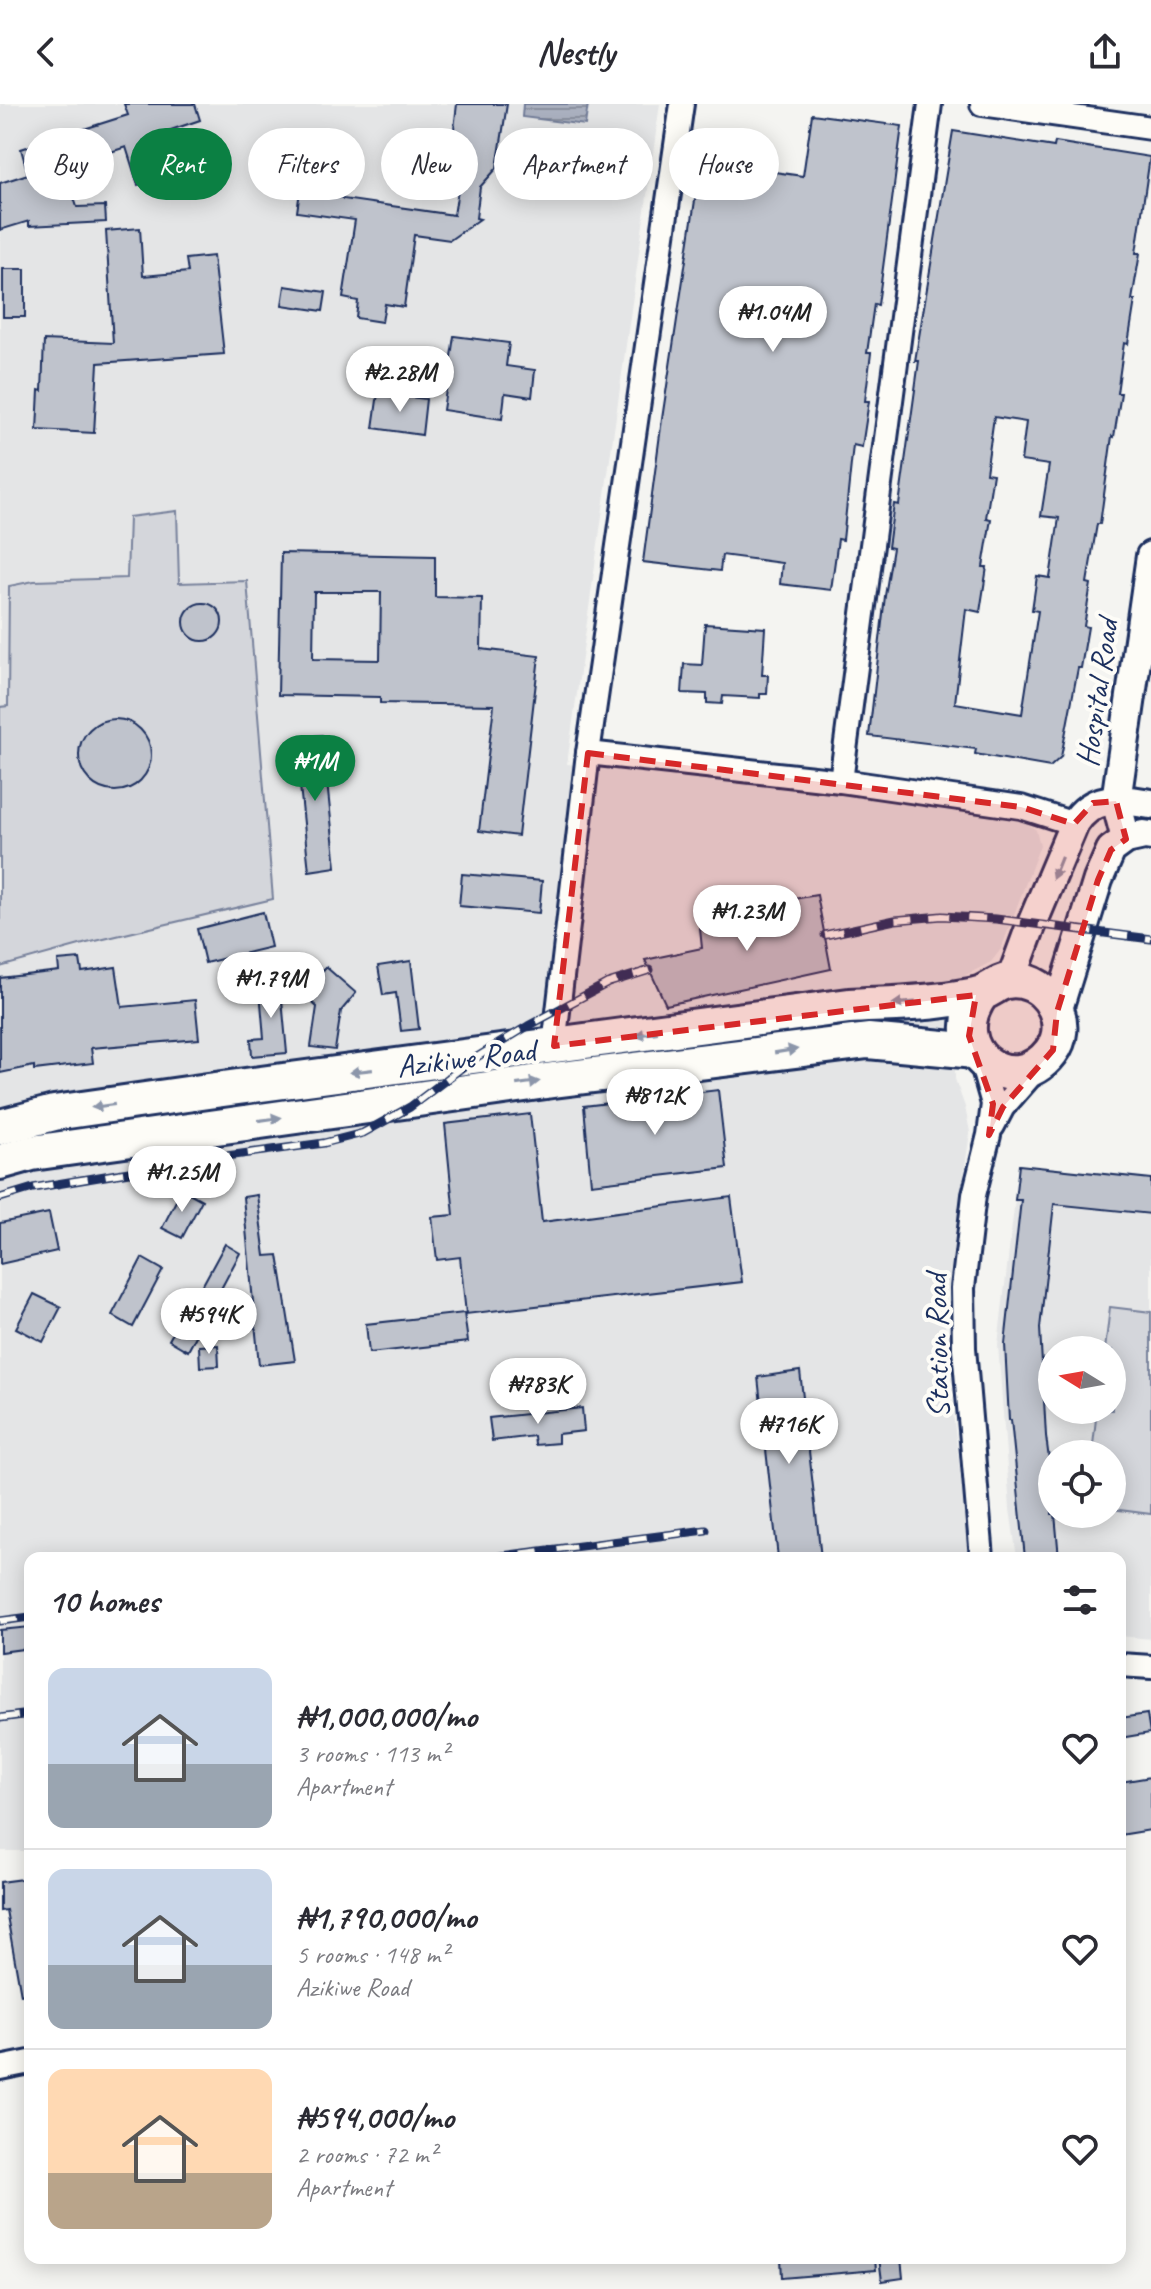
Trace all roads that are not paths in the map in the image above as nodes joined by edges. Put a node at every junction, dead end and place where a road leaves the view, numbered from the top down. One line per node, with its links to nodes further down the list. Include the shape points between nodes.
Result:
1 (682, 104): 6 (street)
2 (930, 104): 7 (street)
3 (982, 104): 4 (street)
4 (1151, 128)
5 (1151, 556): 8 (street, Hospital Road)
6 (588, 753): 7 (street); 14 (street)
7 (841, 781): 10 (street, via 1021,807)
8 (1116, 801): 9 (street); 10 (street, via 1093,803); 11 (street, Hospital Road)
9 (1151, 804)
10 (1074, 824): 12 (street, one-way to 12, via 1029,931)
11 (1139, 838): 13 (street, via 1111,850)
12 (996, 987): 13 (main road, via 1023,981 1044,992); 14 (main road, Azikiwe Road, one-way to 14, via 949,1000 849,1006); 15 (main road, via 972,1006 969,1036)
13 (1057, 1012): 16 (main road, via 1053,1050)
14 (554, 1046): 17 (main road, Azikiwe Road, one-way to 17, via 54,1113)
15 (977, 1054): 16 (main road, via 1007,1072); 18 (street, Station Road, via 993,1104); 19 (main road, Azikiwe Road, one-way to 15, via 32,1153 553,1080 868,1041)
16 (1040, 1064): 18 (street, Station Road, via 1003,1107)
17 (0, 1127)
18 (989, 1135): 20 (street, Station Road, via 974,1195 963,1288)
19 (0, 1162)
20 (981, 1552)
21 (1126, 1665): 22 (street)
22 (1151, 1667)
23 (24, 2063): 24 (street)
24 (0, 2068)

